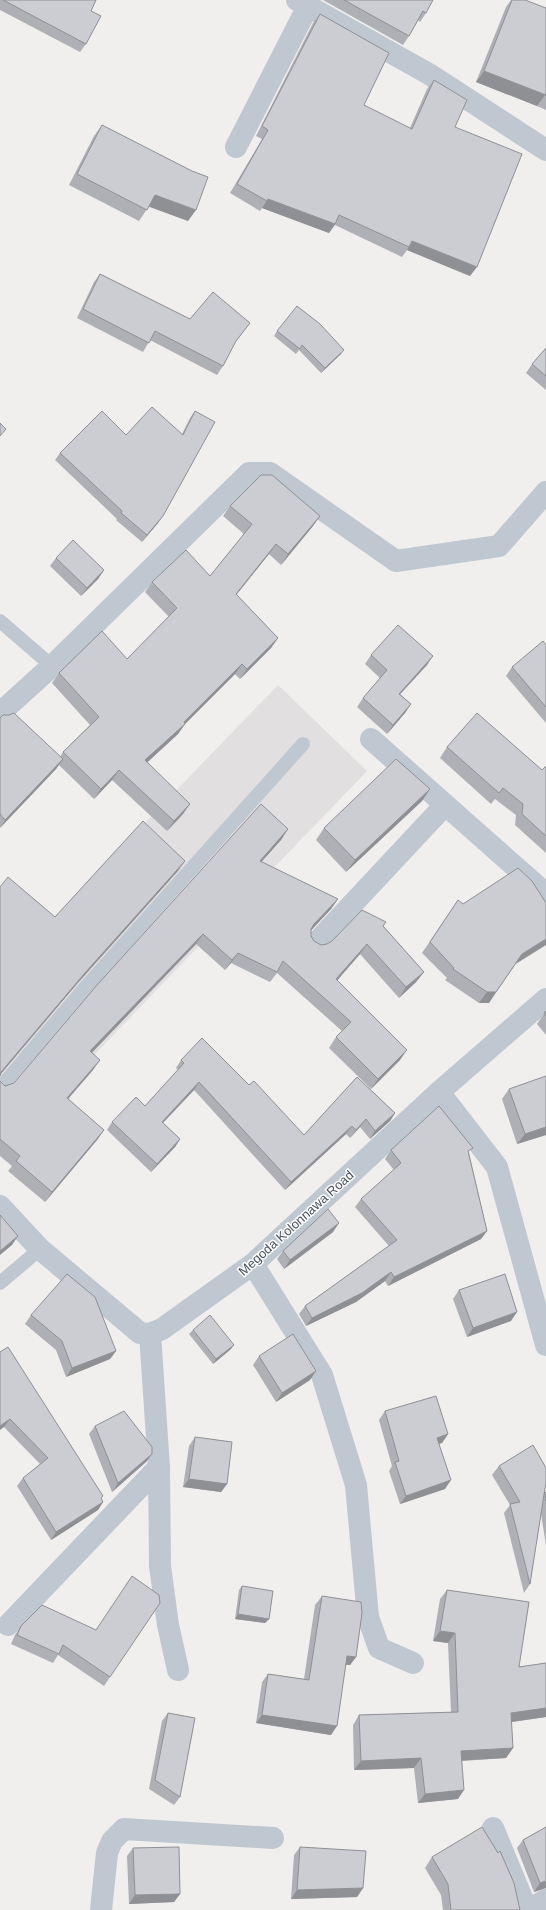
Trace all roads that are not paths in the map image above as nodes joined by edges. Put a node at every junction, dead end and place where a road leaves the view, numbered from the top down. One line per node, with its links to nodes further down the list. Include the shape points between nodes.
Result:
1 (302, 3): 2 (street); 3 (street, via 429,74)
2 (236, 147)
3 (546, 150)
4 (546, 492): 6 (street, via 499,546 396,561 270,473 249,473)
5 (0, 621): 6 (lane)
6 (52, 666): 7 (street)
7 (0, 713)
8 (371, 739): 10 (street)
9 (303, 744): 14 (lane, via 83,990)
10 (446, 805): 11 (street); 12 (street)
11 (546, 894)
12 (316, 943)
13 (546, 999): 15 (street, Megoda Kolonnawa Road)
14 (0, 1088)
15 (439, 1092): 18 (street, Megoda Kolonnawa Road); 21 (street, via 497,1167)
16 (0, 1206): 17 (street)
17 (40, 1249): 19 (lane); 20 (street, via 140,1333)
18 (253, 1264): 20 (street, Megoda Kolonnawa Road, via 162,1329); 24 (street, via 322,1375 356,1485 368,1617 379,1648)
19 (0, 1283)
20 (150, 1334): 22 (street)
21 (546, 1345)
22 (159, 1467): 23 (street); 25 (street, via 160,1566 168,1624)
23 (8, 1625)
24 (413, 1663)
25 (178, 1670)
26 (493, 1828): 30 (street)
27 (273, 1838): 29 (street, via 124,1829 112,1841 107,1852)
28 (546, 1900): 30 (street)
29 (101, 1910)
30 (527, 1910)

